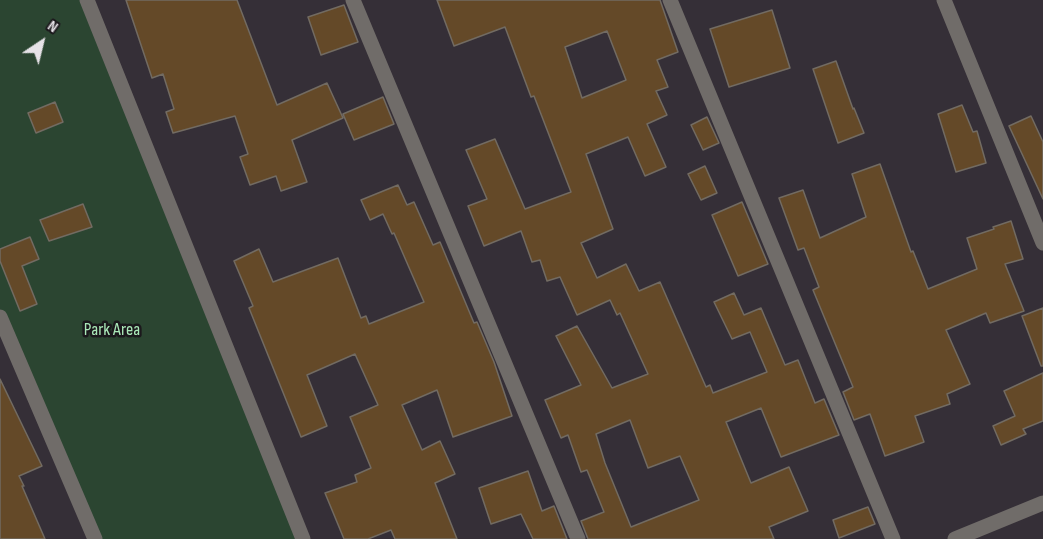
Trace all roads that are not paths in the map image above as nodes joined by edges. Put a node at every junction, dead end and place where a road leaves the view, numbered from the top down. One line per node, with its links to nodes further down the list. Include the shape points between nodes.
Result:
1 (87, 0): 9 (street)
2 (353, 0): 10 (street)
3 (670, 0): 11 (street)
4 (944, 0): 5 (street)
5 (1043, 243)
6 (0, 317): 8 (street)
7 (1043, 503): 12 (street)
8 (95, 539)
9 (303, 539)
10 (578, 539)
11 (893, 539)
12 (955, 539)

